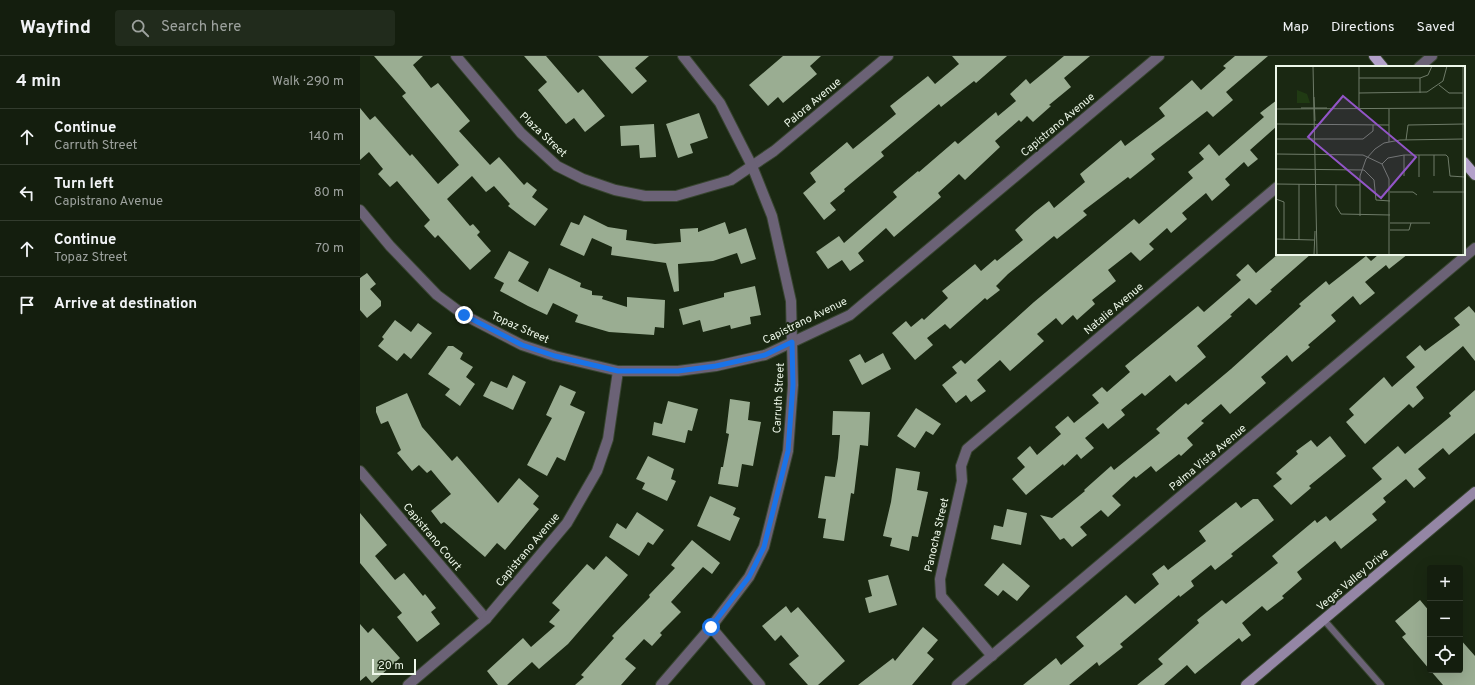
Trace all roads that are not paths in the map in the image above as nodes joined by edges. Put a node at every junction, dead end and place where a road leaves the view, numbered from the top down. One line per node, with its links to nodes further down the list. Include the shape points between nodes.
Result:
1 (456, 56): 10 (street, Plaza Street, via 521,134 557,166 583,179 622,192 645,196 676,196 731,180)
2 (683, 56): 10 (street, Carruth Street, via 720,103)
3 (888, 56): 10 (street, Palora Avenue, via 774,151)
4 (1159, 56): 15 (street, Capistrano Avenue, via 850,315)
5 (1374, 56): 7 (main road)
6 (1432, 56): 8 (street)
7 (1383, 66)
8 (1420, 66)
9 (1465, 163): 11 (main road)
10 (752, 166): 15 (street, Carruth Street, via 772,216 791,301)
11 (1475, 175)
12 (1276, 188): 17 (street, Natalie Avenue)
13 (360, 210): 16 (street, Topaz Street, via 437,295 464,315 522,345)
14 (1475, 248): 23 (street, Palma Vista Avenue)
15 (792, 342): 16 (street, Capistrano Avenue, via 765,355 716,366 678,371); 22 (street, Carruth Street, via 793,385 788,451 764,547 749,577)
16 (618, 371): 20 (street, Capistrano Avenue, via 608,439 597,471 568,523)
17 (967, 450): 23 (street, Panocha Street, via 961,466 962,481 940,579 941,596)
18 (360, 471): 20 (street, Capistrano Court)
19 (1475, 492): 21 (street, Vegas Valley Drive)
20 (486, 619): 24 (street, Capistrano Avenue)
21 (1324, 620): 28 (street, Vegas Valley Drive); 29 (lane)
22 (711, 627): 25 (street); 26 (street)
23 (992, 656): 27 (street, Palma Vista Avenue)
24 (408, 685)
25 (661, 685)
26 (760, 685)
27 (957, 685)
28 (1246, 685)
29 (1381, 685)

